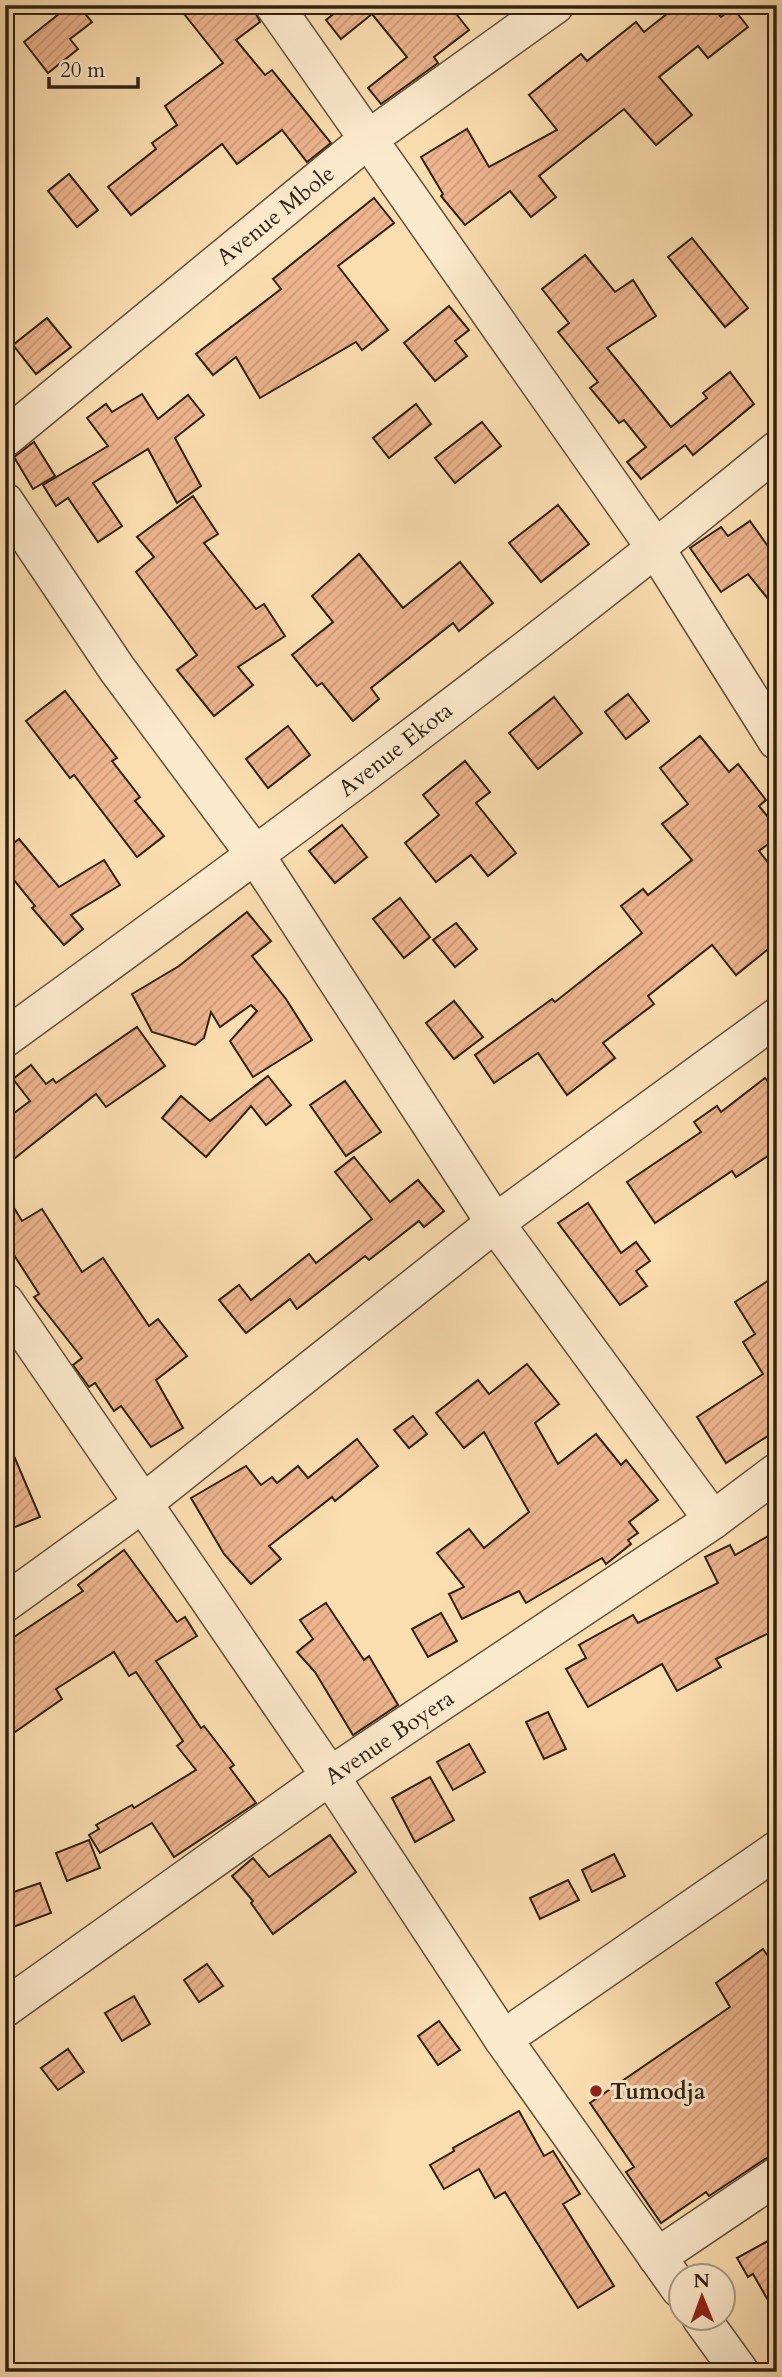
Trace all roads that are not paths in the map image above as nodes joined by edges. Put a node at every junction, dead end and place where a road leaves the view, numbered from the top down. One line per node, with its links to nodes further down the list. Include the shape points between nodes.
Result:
1 (274, 5): 3 (street)
2 (555, 5): 3 (street, Avenue Mbole)
3 (367, 140): 4 (street, Avenue Mbole); 7 (street)
4 (5, 438)
5 (777, 450): 7 (street, Avenue Ekota)
6 (5, 502): 9 (street, via 117,669)
7 (656, 549): 8 (street); 9 (street, Avenue Ekota)
8 (777, 741)
9 (256, 856): 11 (street, Avenue Ekota); 12 (street)
10 (777, 1017): 12 (street)
11 (5, 1038)
12 (495, 1223): 15 (street); 16 (street)
13 (5, 1302): 15 (street)
14 (777, 1472): 16 (street, Avenue Boyera)
15 (142, 1504): 17 (street); 18 (street)
16 (713, 1520): 18 (street, Avenue Boyera)
17 (5, 1603)
18 (330, 1776): 20 (street, Avenue Boyera); 21 (street)
19 (777, 1850): 21 (street)
20 (5, 2008)
21 (503, 2039): 23 (street)
22 (777, 2176): 23 (street)
23 (657, 2258): 24 (street)
24 (666, 2270)
25 (711, 2332): 26 (street)
26 (740, 2372)

